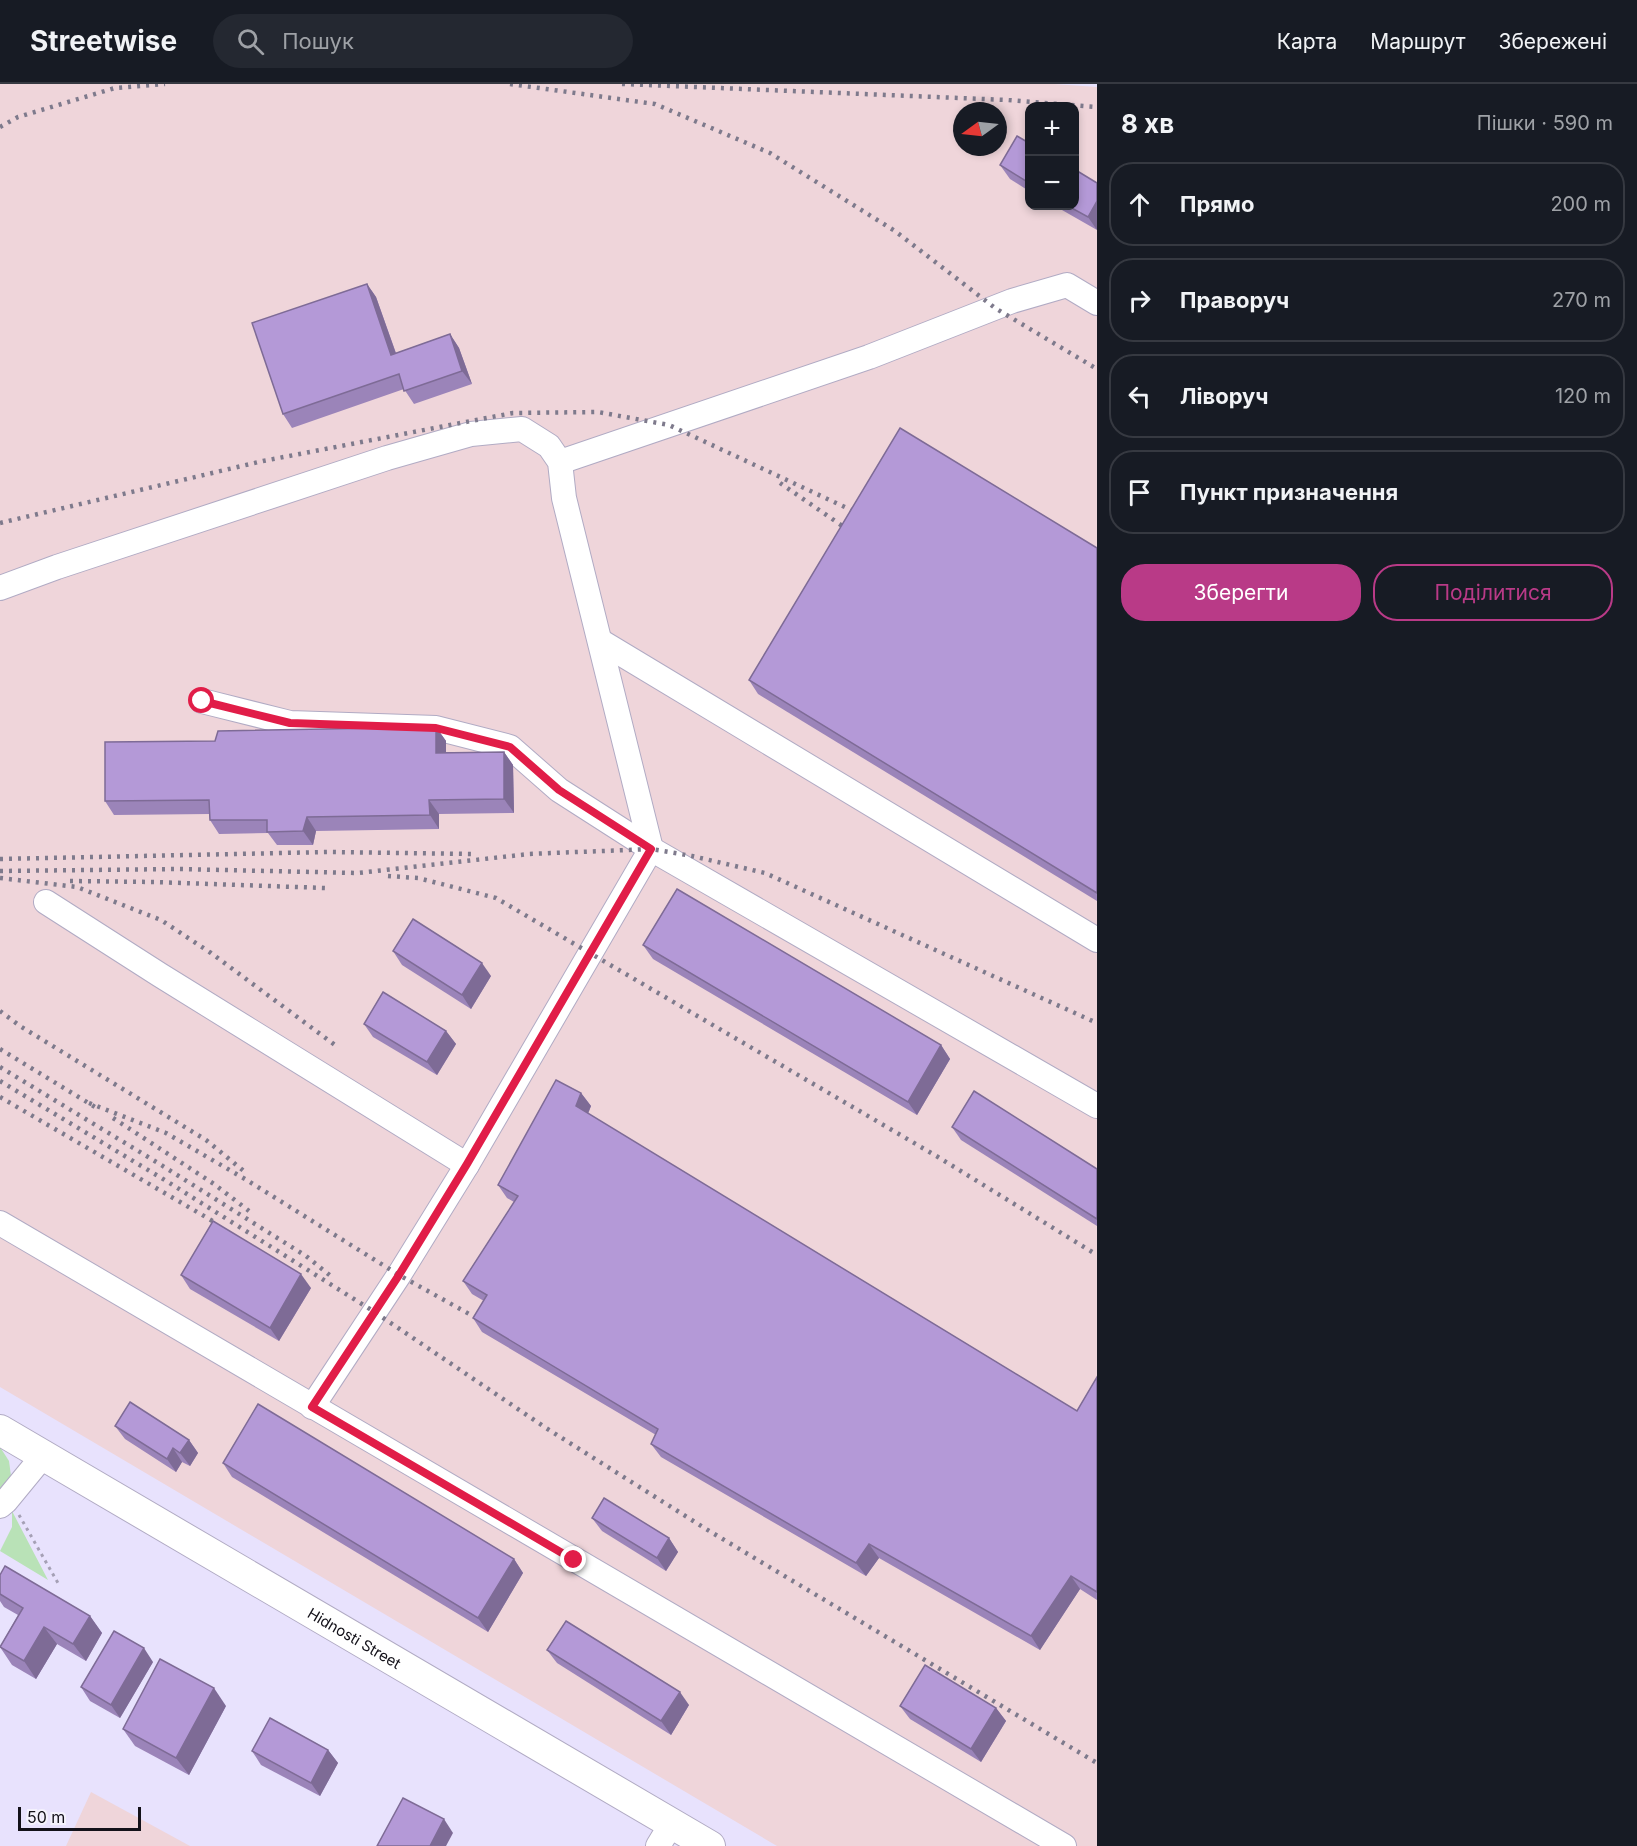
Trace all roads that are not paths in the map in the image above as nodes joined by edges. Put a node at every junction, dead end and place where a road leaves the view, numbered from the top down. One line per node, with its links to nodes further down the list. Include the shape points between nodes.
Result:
1 (1097, 303): 2 (lane, via 1066,285)
2 (560, 462): 3 (lane, via 549,446 522,429 471,434 387,458); 4 (lane, via 564,498)
3 (0, 588)
4 (600, 641): 6 (lane); 8 (lane)
5 (202, 701): 6 (lane, via 290,723 436,728 510,747 559,790)
6 (651, 849): 9 (lane); 10 (lane)
7 (46, 902): 10 (lane)
8 (1097, 940)
9 (1097, 1106)
10 (467, 1164): 12 (lane)
11 (0, 1223): 12 (lane)
12 (312, 1407): 18 (lane)
13 (0, 1430): 14 (main road, Hidnosti Street)
14 (43, 1456): 15 (lane, via 6,1501); 16 (main road, Hidnosti Street)
15 (7, 1506)
16 (665, 1834): 17 (main road, Hidnosti Street)
17 (710, 1846)
18 (1064, 1846)

